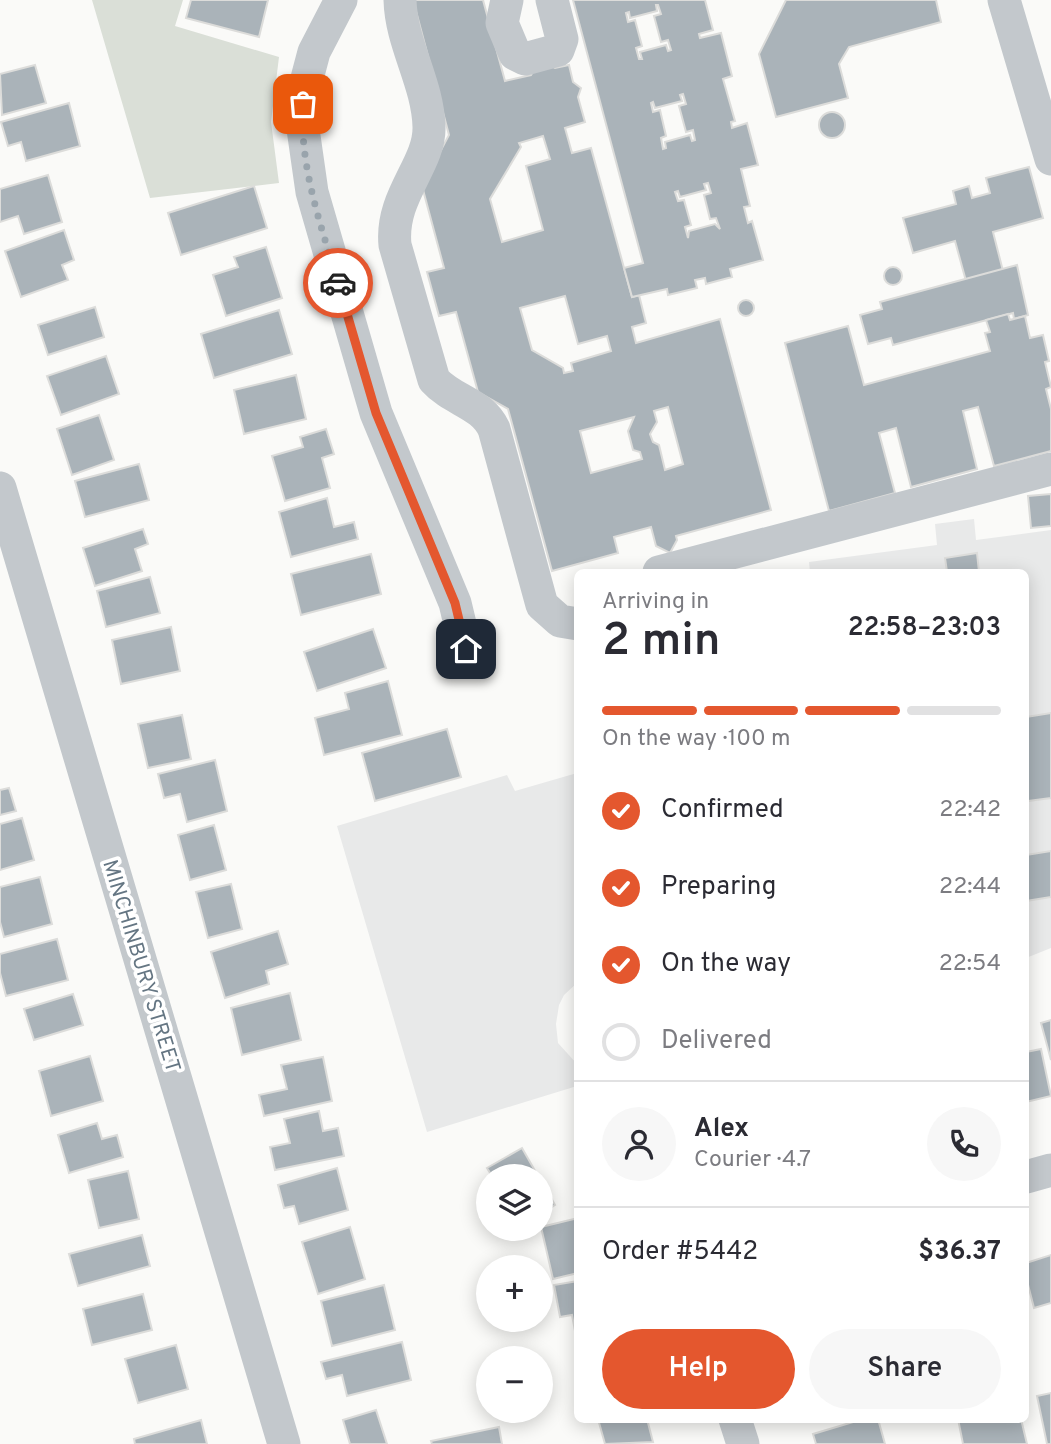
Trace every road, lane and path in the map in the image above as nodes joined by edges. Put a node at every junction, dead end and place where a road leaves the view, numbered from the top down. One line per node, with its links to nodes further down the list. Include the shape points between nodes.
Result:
1 (341, 0): 12 (street, via 314,52 305,86 302,122 312,192 376,413 455,603)
2 (400, 0): 11 (street, via 400,20 429,129 393,225 395,245 434,380 447,394 488,416 542,605 560,621)
3 (507, 0): 4 (street, via 501,14 505,33 515,54 525,59 558,50 562,39)
4 (552, 0)
5 (1004, 0): 6 (street)
6 (1051, 159)
7 (1051, 469): 10 (street)
8 (0, 488): 9 (street, MINCHINBURY STREET)
9 (5, 520): 16 (street, MINCHINBURY STREET)
10 (670, 569)
11 (574, 623)
12 (466, 649)
13 (1051, 1170): 14 (street)
14 (1029, 1176)
15 (736, 1423): 17 (street)
16 (284, 1444)
17 (743, 1444)

